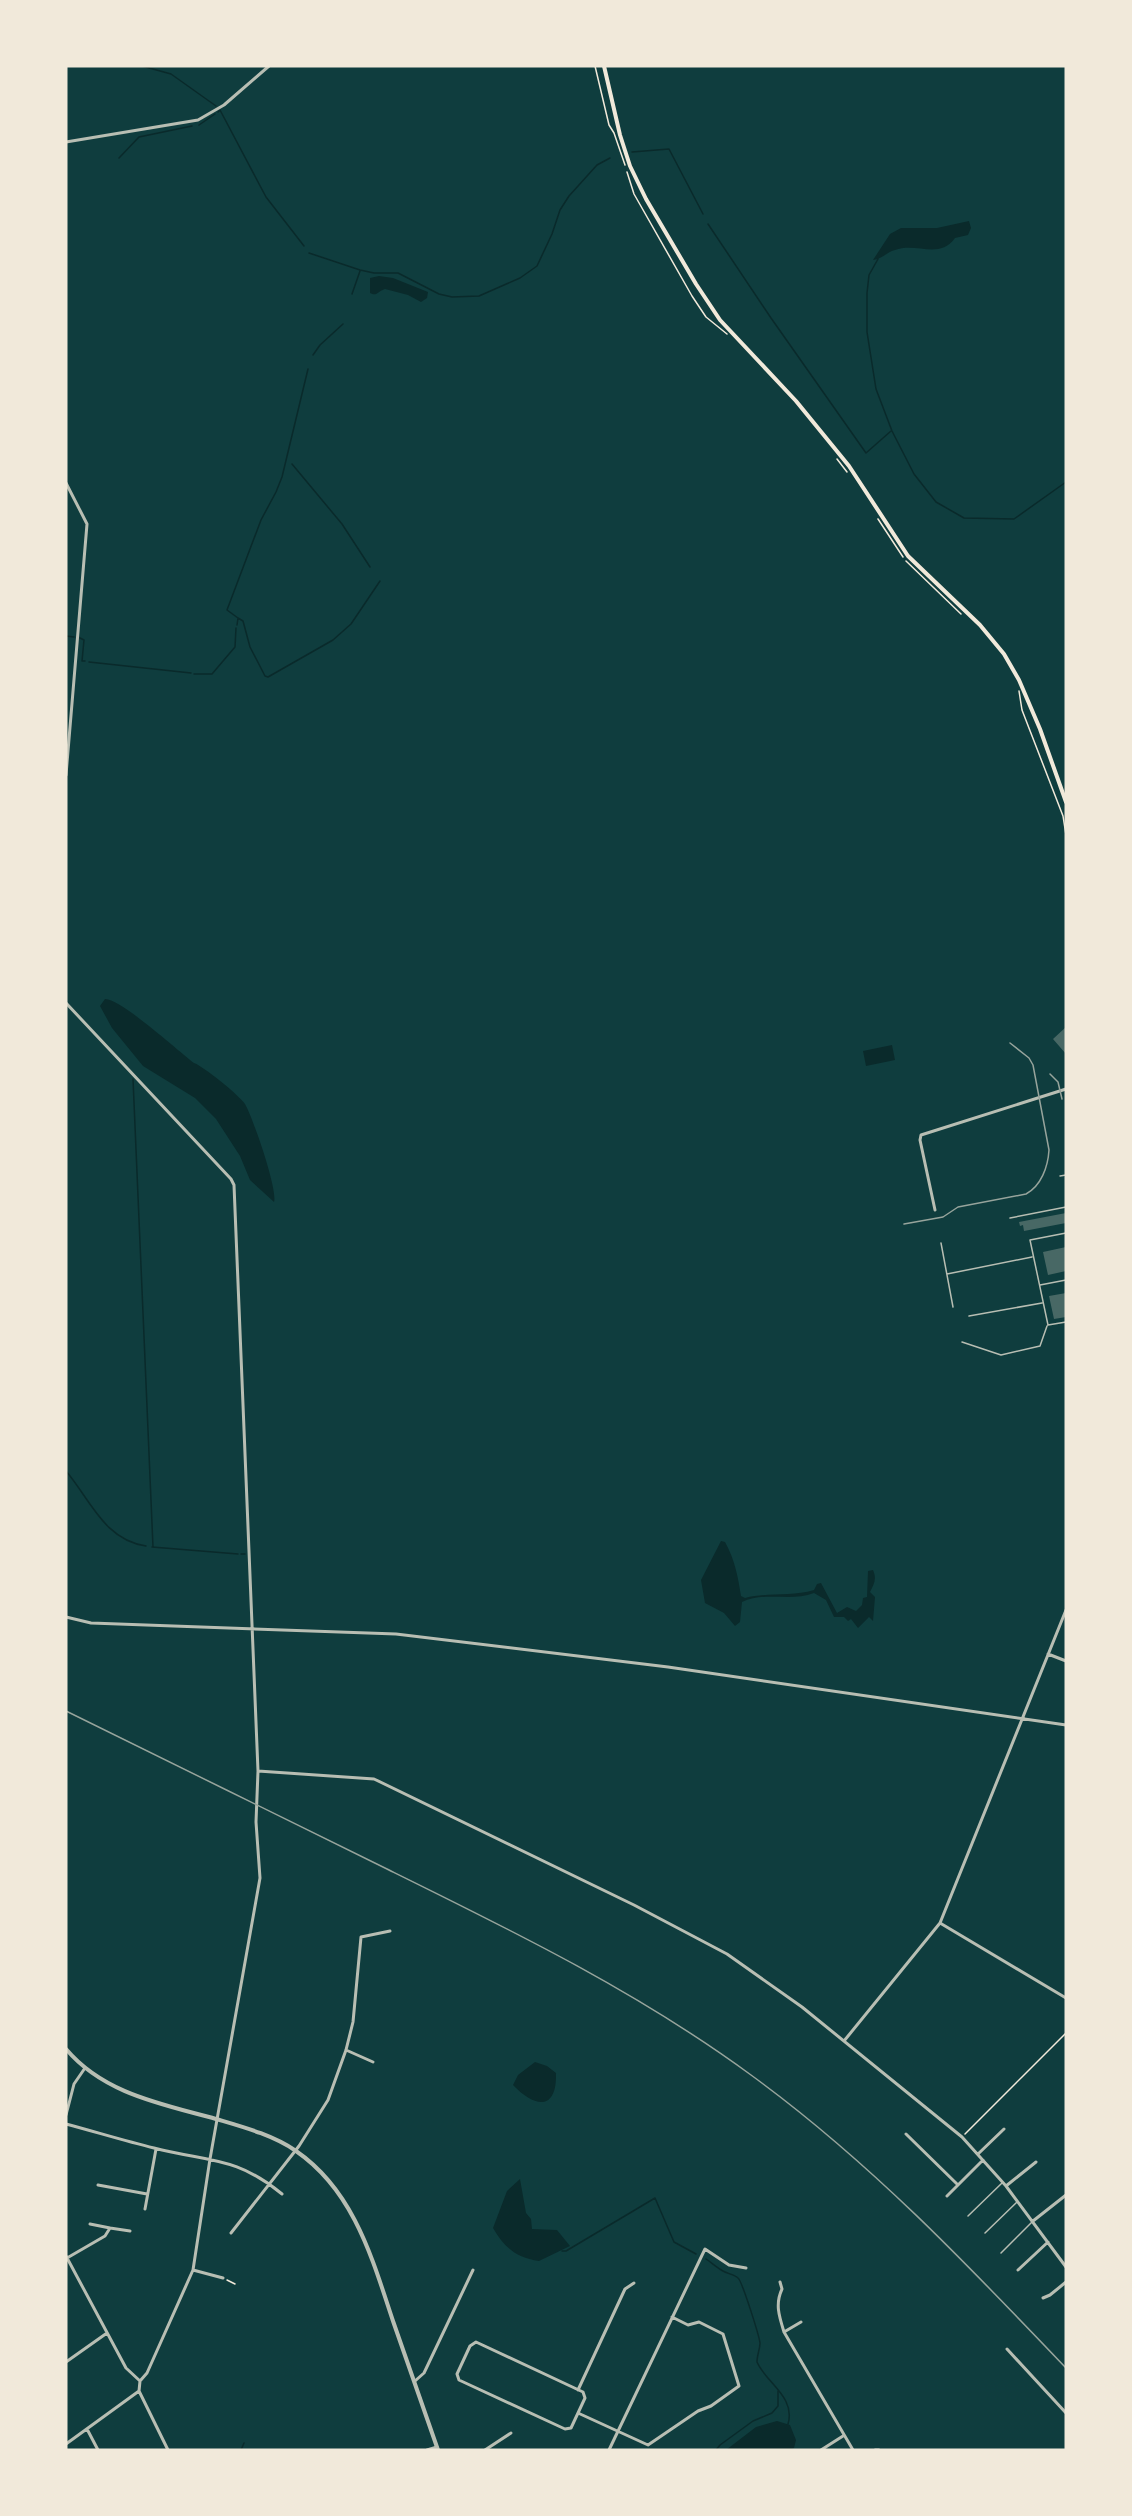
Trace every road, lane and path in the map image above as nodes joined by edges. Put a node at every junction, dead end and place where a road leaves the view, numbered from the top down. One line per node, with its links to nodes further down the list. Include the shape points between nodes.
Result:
1 (269, 66): 4 (street, via 224,105 198,120)
2 (595, 66): 5 (path, via 609,125 634,194 701,311)
3 (604, 66): 13 (main road, via 624,151 636,181 707,303 849,466 908,556 1004,654 1040,729)
4 (66, 142)
5 (728, 335)
6 (835, 456): 7 (path)
7 (849, 474)
8 (66, 483): 12 (street, via 87,524)
9 (875, 514): 10 (path, via 912,567)
10 (966, 618)
11 (1019, 690): 14 (path, via 1022,710 1063,816)
12 (66, 775)
13 (1066, 802)
14 (1066, 835)
15 (66, 1003): 36 (street, via 234,1185)
16 (1066, 1089): 20 (street, via 921,1134)
17 (1066, 1175): 18 (lane)
18 (1060, 1176)
19 (1066, 1207): 21 (lane)
20 (935, 1210)
21 (1011, 1218)
22 (1066, 1233): 24 (lane, via 1030,1240)
23 (941, 1243): 25 (lane)
24 (1033, 1257): 25 (lane); 27 (lane)
25 (947, 1274): 29 (lane)
26 (1066, 1280): 27 (lane)
27 (1040, 1285): 28 (lane)
28 (1043, 1303): 30 (lane); 32 (lane)
29 (953, 1307)
30 (969, 1316)
31 (1066, 1322): 32 (lane)
32 (1048, 1325): 33 (lane, via 1040,1346 1001,1355)
33 (962, 1342)
34 (1066, 1610): 37 (street)
35 (66, 1617): 36 (street, via 91,1623)
36 (251, 1628): 39 (street, via 396,1634 668,1667); 41 (street)
37 (1048, 1654): 38 (street); 39 (street)
38 (1066, 1660)
39 (1021, 1720): 40 (street); 42 (street)
40 (1066, 1725)
41 (258, 1771): 46 (street, via 374,1779 727,1954); 52 (street, via 260,1878)
42 (940, 1923): 44 (street); 46 (street)
43 (390, 1931): 48 (street, via 361,1937 353,2022)
44 (1066, 1998)
45 (1066, 2033): 56 (path)
46 (844, 2040): 56 (street)
47 (66, 2049): 50 (street)
48 (346, 2050): 49 (street); 58 (street, via 328,2100)
49 (373, 2062)
50 (85, 2068): 51 (street, via 74,2084); 52 (street, via 136,2097)
51 (66, 2115)
52 (217, 2120): 58 (street, via 258,2132); 60 (street)
53 (66, 2124): 57 (street)
54 (1004, 2128): 59 (street)
55 (906, 2134): 65 (street)
56 (962, 2137): 59 (street)
57 (156, 2149): 60 (street); 68 (street)
58 (295, 2149): 64 (street); 102 (street, via 333,2185 358,2224)
59 (978, 2154): 61 (street)
60 (210, 2159): 64 (street, via 249,2170); 86 (street)
61 (983, 2160): 63 (street); 65 (street)
62 (1036, 2162): 67 (street)
63 (1003, 2182): 67 (street); 74 (lane)
64 (268, 2183): 69 (street); 79 (street)
65 (957, 2184): 71 (street)
66 (98, 2185): 68 (street)
67 (1006, 2186): 72 (street)
68 (147, 2194): 73 (street)
69 (282, 2194)
70 (1066, 2195): 75 (street)
71 (947, 2196)
72 (1018, 2201): 75 (street); 80 (lane)
73 (145, 2209)
74 (968, 2216)
75 (1033, 2221): 81 (street); 82 (lane)
76 (90, 2224): 77 (street)
77 (110, 2228): 78 (street); 83 (street, via 105,2236)
78 (130, 2231)
79 (231, 2233)
80 (985, 2234)
81 (1048, 2242): 84 (street); 88 (street)
82 (1001, 2253)
83 (67, 2257): 98 (street)
84 (1066, 2267)
85 (746, 2268): 95 (street, via 729,2265 705,2249)
86 (193, 2270): 89 (street); 101 (street, via 147,2373)
87 (473, 2270): 102 (street, via 424,2373)
88 (1018, 2270)
89 (223, 2278): 93 (path)
90 (780, 2282): 97 (street, via 783,2289 778,2299 778,2315)
91 (1066, 2282): 94 (street)
92 (634, 2283): 103 (street, via 626,2289)
93 (235, 2284)
94 (1043, 2298)
95 (672, 2317): 108 (street); 108 (street, via 688,2325 699,2322 723,2334 740,2386 648,2445)
96 (801, 2322): 97 (street)
97 (784, 2331): 110 (street)
98 (107, 2332): 100 (street); 101 (street, via 126,2368)
99 (1006, 2349): 106 (street)
100 (66, 2362)
101 (140, 2380): 104 (street)
102 (415, 2381): 112 (street)
103 (578, 2390): 105 (street, via 585,2398); 105 (street, via 476,2342 470,2346 457,2374 459,2380 565,2429 571,2428)
104 (139, 2391): 107 (street); 114 (street)
105 (578, 2413): 108 (street)
106 (1066, 2413)
107 (87, 2429): 111 (street); 113 (street)
108 (618, 2431): 117 (street)
109 (511, 2433): 116 (street)
110 (843, 2436): 118 (street); 119 (street)
111 (66, 2444)
112 (437, 2448): 115 (street)
113 (98, 2450)
114 (168, 2450)
115 (427, 2450)
116 (485, 2450)
117 (609, 2450)
118 (821, 2450)
119 (853, 2450)

